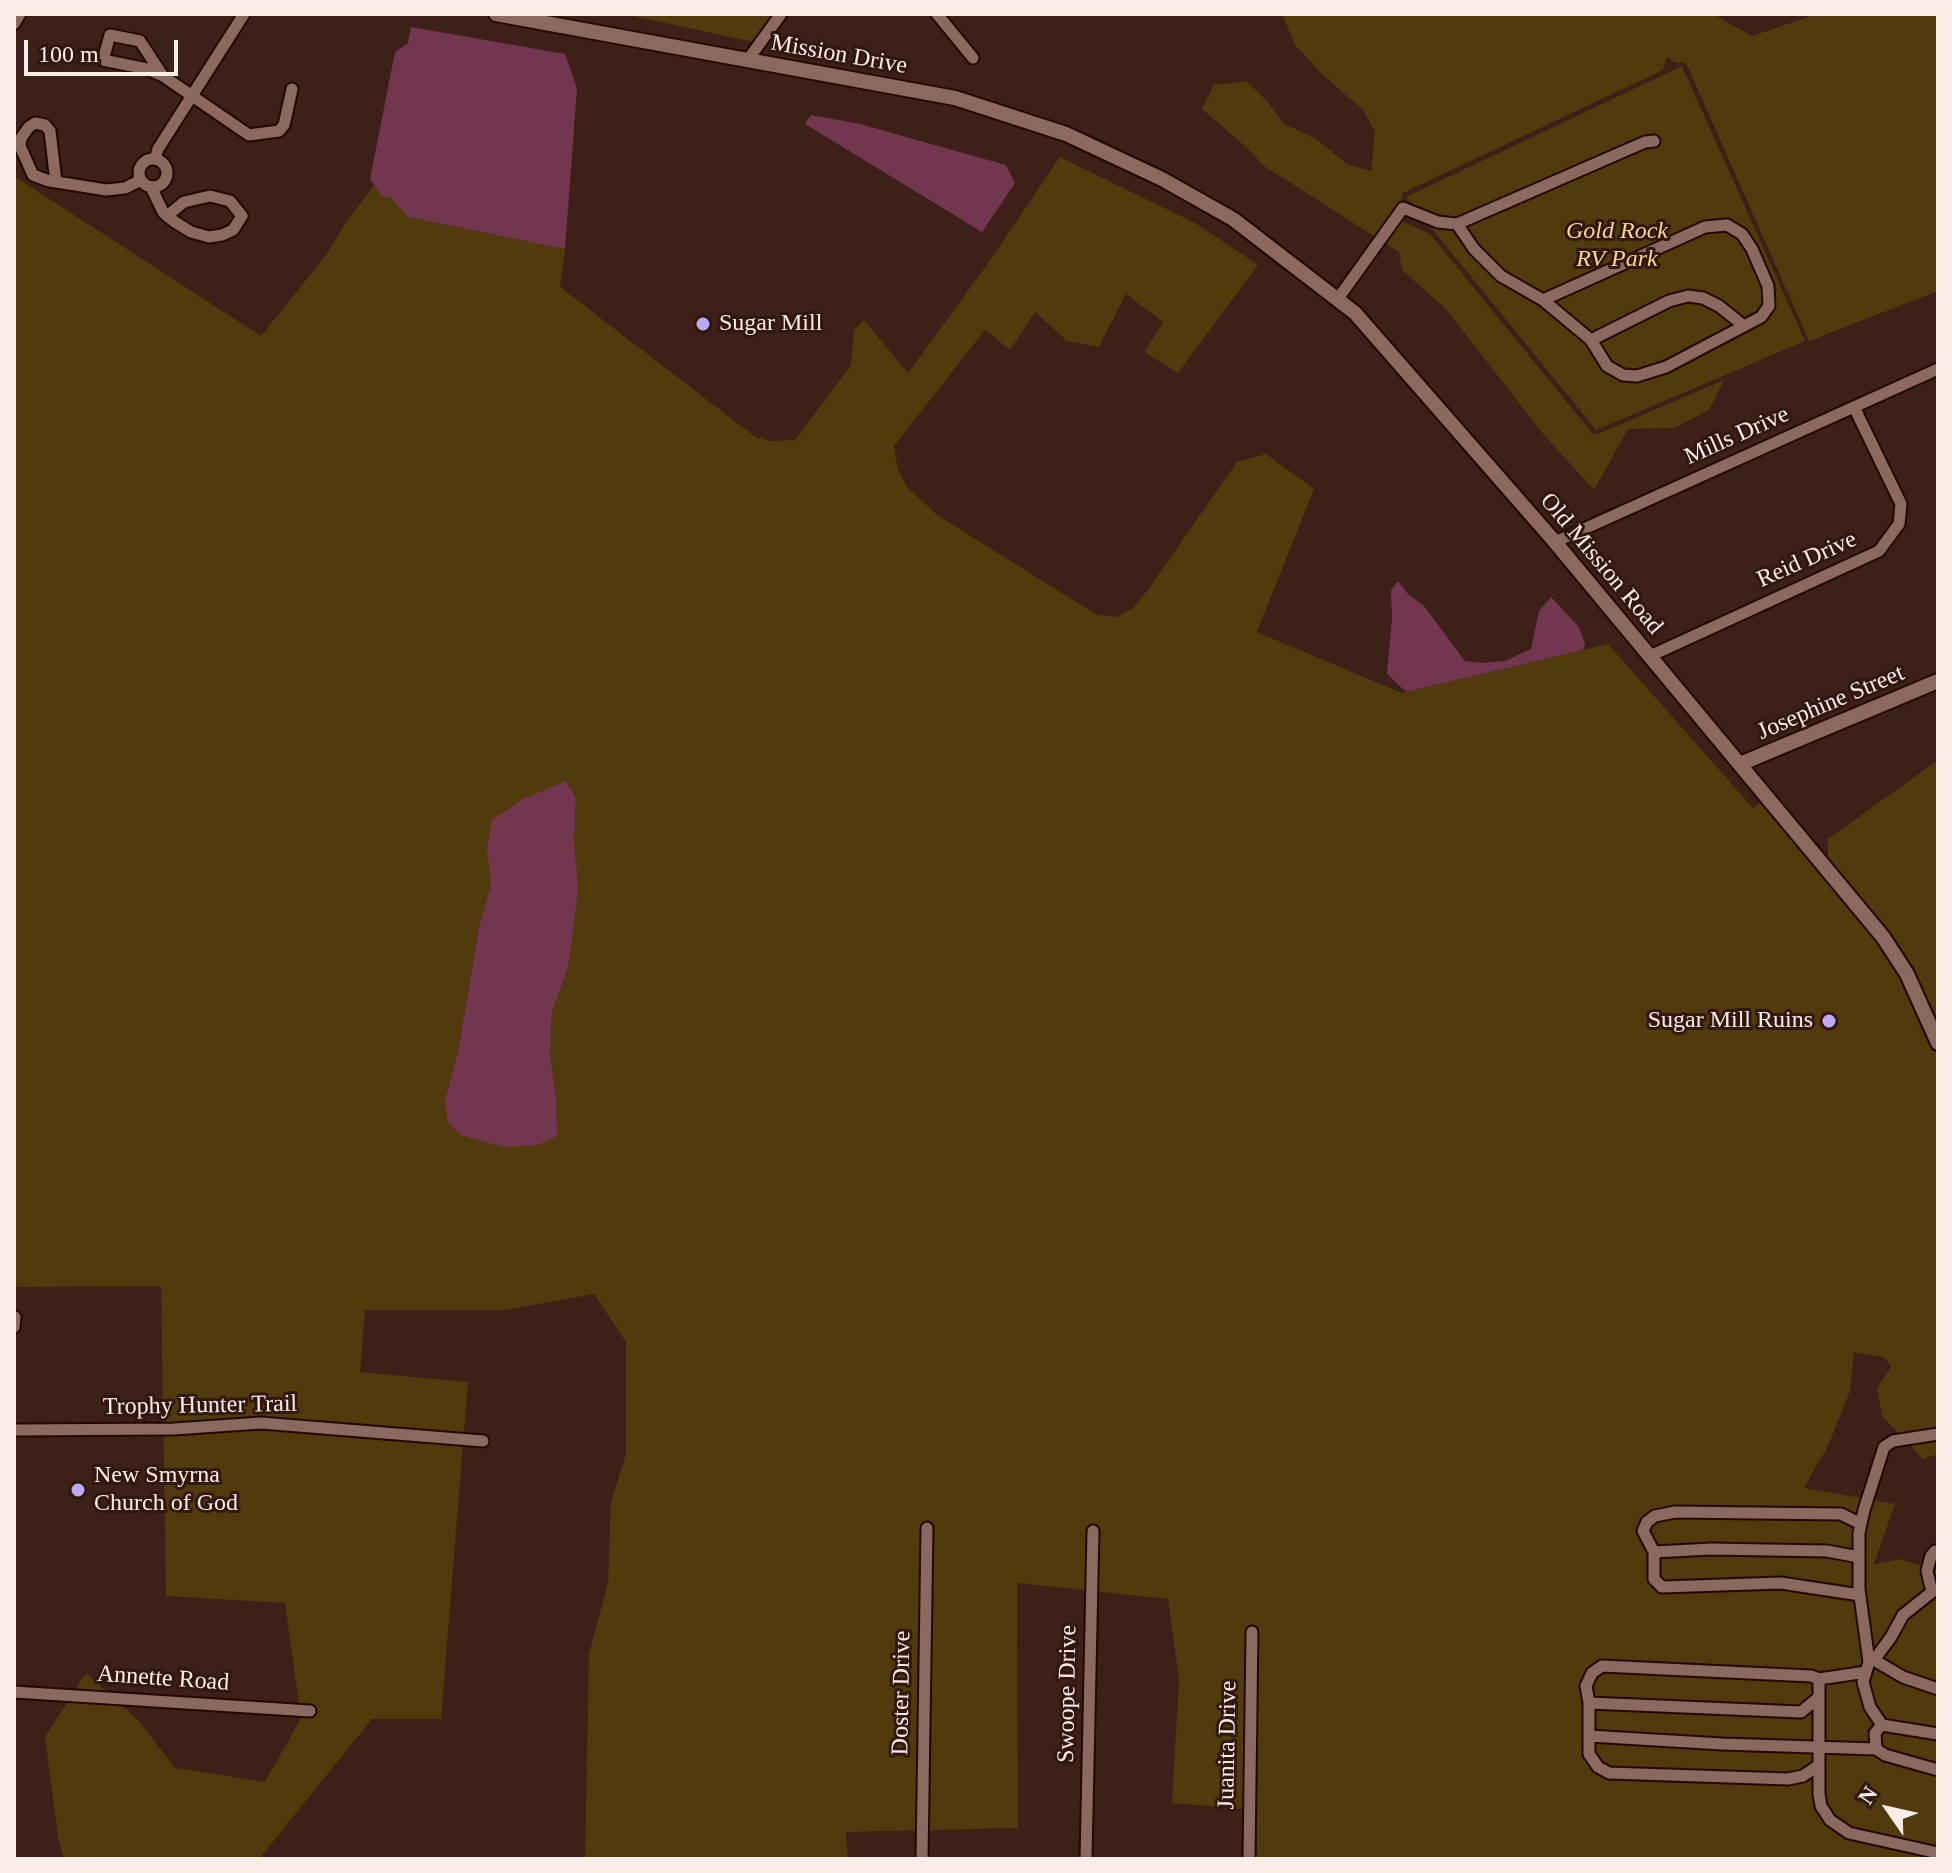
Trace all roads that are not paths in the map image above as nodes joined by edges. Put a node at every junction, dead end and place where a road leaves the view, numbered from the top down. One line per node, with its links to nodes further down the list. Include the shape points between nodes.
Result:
1 (20, 14): 6 (street)
2 (244, 14): 11 (street)
3 (496, 14): 8 (street, Mission Drive)
4 (781, 14): 8 (street)
5 (937, 14): 7 (street)
6 (14, 24)
7 (973, 58)
8 (747, 61): 14 (street, Mission Drive, via 955,98 1066,134)
9 (163, 76): 9 (street, via 103,60 110,35 140,41); 11 (street)
10 (292, 89): 11 (street, via 284,125 259,136 249,135)
11 (193, 94): 13 (street)
12 (1654, 141): 18 (street)
13 (155, 159): 16 (street, via 139,173); 16 (street, via 164,164 167,176 163,183)
14 (1162, 179): 19 (street, Old Mission Road, via 1233,219)
15 (56, 182): 15 (street, via 33,175 20,146 35,123 50,131); 16 (street, via 106,190)
16 (146, 184): 17 (street)
17 (167, 216): 17 (street, via 209,237 233,230 242,216 230,201 210,196 184,202)
18 (1457, 224): 19 (street, via 1403,208); 20 (street, via 1501,276)
19 (1337, 300): 25 (street, Old Mission Road, via 1355,313)
20 (1543, 300): 21 (street, via 1705,227 1727,225 1742,234 1768,286 1769,306); 22 (street)
21 (1744, 326): 22 (street, via 1719,306 1688,296); 22 (street, via 1666,367 1637,376 1607,366)
22 (1591, 340)
23 (1938, 369): 24 (street, Mills Drive)
24 (1854, 407): 25 (street, Mills Drive); 26 (street, Reid Drive, via 1901,504 1899,524 1879,551)
25 (1555, 542): 26 (street, Old Mission Road)
26 (1650, 656): 28 (street, Old Mission Road)
27 (1938, 681): 28 (street, Josephine Street)
28 (1740, 764): 29 (street, Old Mission Road, via 1883,937 1907,974)
29 (1938, 1043)
30 (15, 1317): 31 (street)
31 (14, 1327)
32 (14, 1430): 34 (street, Trophy Hunter Trail, via 261,1423)
33 (1938, 1434): 35 (street, via 1884,1447)
34 (483, 1441)
35 (1861, 1524): 39 (street, via 1841,1514 1675,1512 1647,1522 1643,1531); 40 (street)
36 (927, 1528): 60 (street, Doster Drive)
37 (1093, 1531): 61 (street, Swoope Drive)
38 (1935, 1551): 43 (street, via 1927,1571 1932,1592 1903,1615)
39 (1654, 1552): 40 (street, via 1827,1551); 41 (street, via 1654,1579 1662,1587 1781,1583)
40 (1859, 1557): 41 (street)
41 (1860, 1595): 43 (street)
42 (1252, 1632): 62 (street, Juanita Drive)
43 (1870, 1665): 44 (street); 45 (street); 52 (street, via 1863,1682)
44 (1819, 1679): 47 (street); 48 (street, via 1602,1666 1586,1686)
45 (1938, 1689)
46 (14, 1692): 49 (street, Annette Road)
47 (1818, 1698): 50 (street); 51 (street)
48 (1589, 1703): 50 (street); 54 (street)
49 (310, 1711)
50 (1801, 1712): 51 (street)
51 (1819, 1725): 55 (street)
52 (1882, 1725): 53 (street); 56 (street, via 1875,1733)
53 (1938, 1734)
54 (1589, 1736): 55 (street); 57 (street, via 1589,1754 1609,1773 1788,1779)
55 (1819, 1746): 56 (street); 57 (street)
56 (1876, 1749): 58 (street)
57 (1819, 1765): 59 (street, via 1821,1806 1830,1820 1849,1833)
58 (1938, 1770)
59 (1938, 1853)
60 (922, 1859)
61 (1086, 1859)
62 (1249, 1859)

